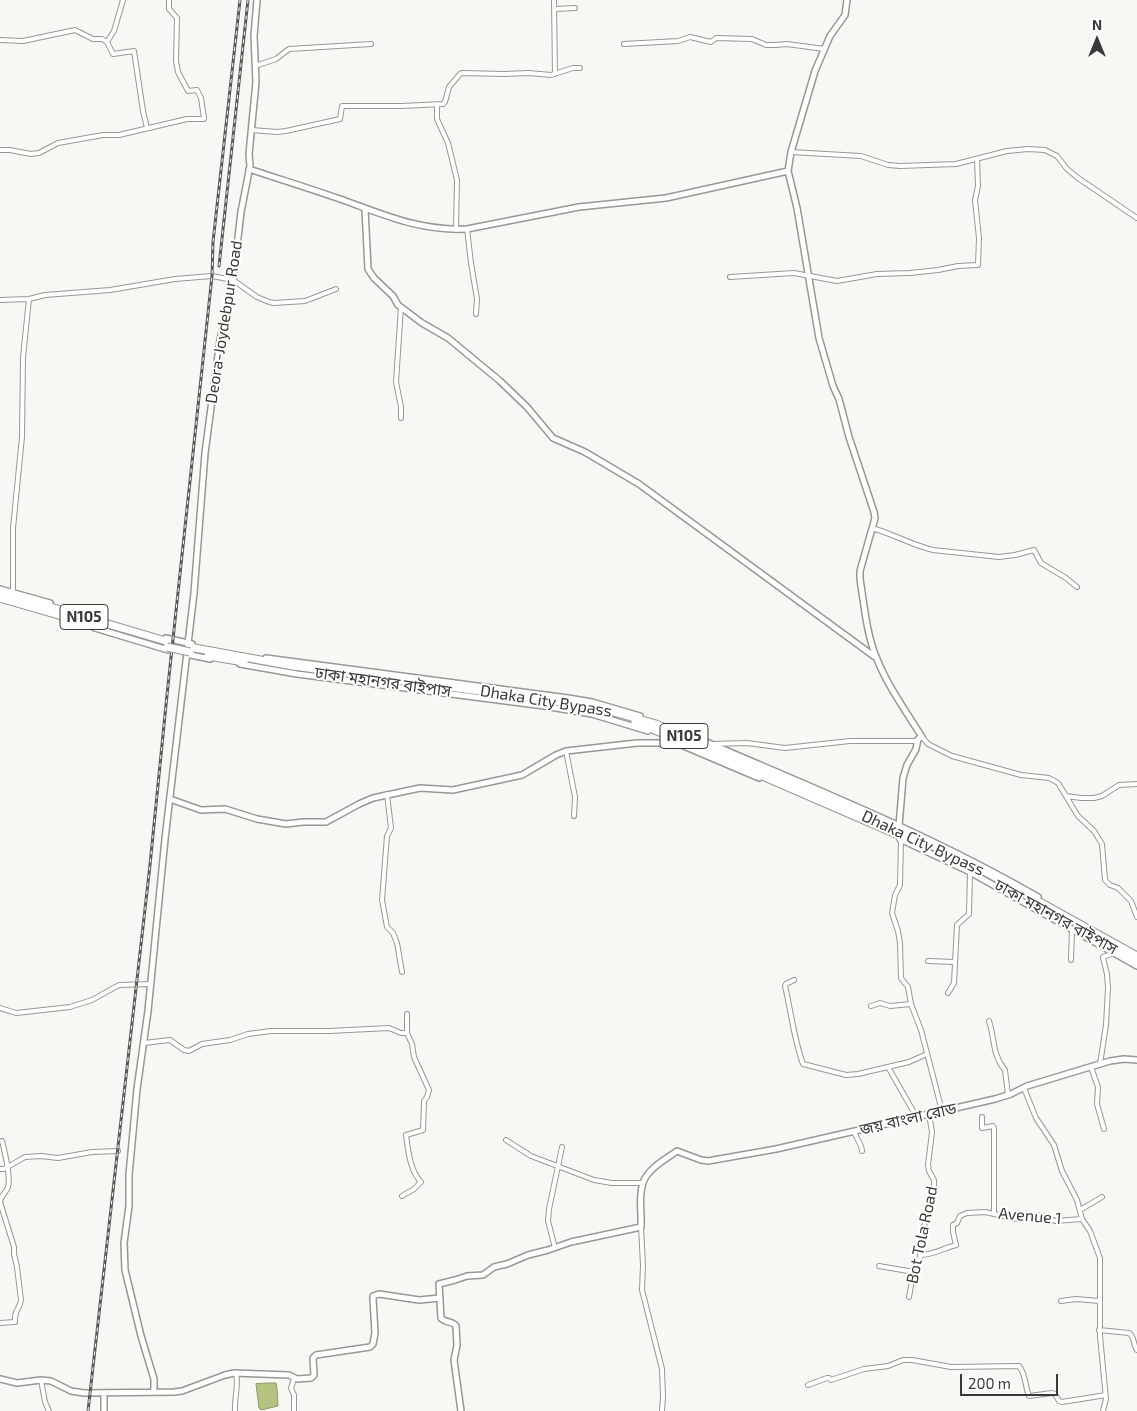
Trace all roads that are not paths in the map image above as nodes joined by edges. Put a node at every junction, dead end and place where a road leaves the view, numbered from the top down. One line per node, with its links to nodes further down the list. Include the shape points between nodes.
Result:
1 (123, 0): 9 (street, via 114,31)
2 (169, 0): 17 (street, via 169,9 177,18 178,72 188,91 198,90 204,119 186,119)
3 (257, 0): 13 (street, Deora-Joydebpur Road)
4 (554, 0): 7 (street)
5 (847, 0): 12 (street, via 845,14)
6 (575, 8): 7 (street)
7 (555, 9): 15 (street)
8 (0, 40): 9 (street, via 24,41 75,30)
9 (107, 42): 17 (street, via 112,53 135,52)
10 (371, 44): 13 (street, via 289,49 276,59)
11 (624, 44): 12 (street, via 678,41 690,37 711,42 716,38 752,39 766,45)
12 (824, 49): 20 (street)
13 (256, 66): 18 (street, Deora-Joydebpur Road)
14 (580, 68): 15 (street)
15 (556, 74): 16 (street, via 462,73 449,87 444,103)
16 (437, 105): 18 (street, via 342,106 340,119 286,131); 26 (street, via 437,119 448,143 457,180)
17 (147, 128): 19 (street, via 58,143 39,153)
18 (251, 130): 22 (street, Deora-Joydebpur Road)
19 (0, 150)
20 (791, 152): 21 (street, via 862,156 900,166 956,164); 23 (street)
21 (977, 159): 25 (street, via 1007,151 1045,150 1057,156 1078,178); 28 (street, via 978,265 877,274 837,282)
22 (249, 169): 24 (street); 30 (street, Deora-Joydebpur Road)
23 (788, 171): 27 (street, via 666,198 579,207); 28 (street)
24 (365, 209): 26 (street, via 427,228); 34 (street, via 368,270)
25 (1137, 218)
26 (456, 230): 27 (street)
27 (467, 230): 35 (street)
28 (809, 277): 29 (street, via 785,273); 37 (street, via 819,338 874,512)
29 (730, 278)
30 (234, 280): 31 (street, via 257,297 274,303 305,301); 32 (street, via 215,276 175,279); 43 (street, Deora-Joydebpur Road, via 220,340 204,453)
31 (336, 289)
32 (30, 299): 33 (street); 40 (street, via 23,357 22,437 13,528)
33 (0, 300)
34 (401, 307): 36 (street, via 396,382); 44 (street, via 448,338 500,382 553,438 585,452 639,484)
35 (476, 314)
36 (401, 418)
37 (872, 528): 38 (street, via 933,550 999,557 1034,550 1042,562); 44 (street, via 860,579)
38 (1077, 587)
39 (0, 590): 40 (street); 42 (highway, N105)
40 (13, 592): 43 (street)
41 (0, 600): 42 (highway, ঢাকা মহানগর বাইপাস / N105); 43 (street)
42 (168, 644): 43 (highway, ঢাকা মহানগর বাইপাস / N105, bridge)
43 (189, 649): 47 (street, via 297,674 592,714 651,731); 48 (street, via 592,702 657,722); 53 (street, Deora-Joydebpur Road); 62 (highway, Dhaka City Bypass / N105, via 592,706 641,720 921,840 973,865); 66 (highway, ঢাকা মহানগর বাইপাস / N105, via 298,670 592,710 627,720 918,843 972,869)
44 (876, 658): 45 (street)
45 (922, 737): 46 (street); 52 (street, via 928,744 952,756 1021,775 1053,779)
46 (917, 741): 48 (street, via 850,741 785,748 747,743); 55 (street, via 903,778)
47 (674, 742): 49 (street); 56 (street)
48 (710, 744): 55 (street)
49 (566, 751): 51 (street, via 522,775 453,790 420,788); 54 (street, via 575,797)
50 (1137, 784): 52 (street, via 1119,785 1094,798)
51 (387, 794): 53 (street, via 359,804 329,822 286,824 224,809 201,810); 68 (street, via 391,828 382,900 388,927 397,943)
52 (1066, 796): 58 (street, via 1102,844 1105,880 1132,901)
53 (170, 799): 70 (street, Deora-Joydebpur Road)
54 (574, 816)
55 (899, 826): 60 (street, via 975,862)
56 (899, 839): 57 (street); 72 (street, via 900,885 892,913 898,931 901,978 908,987)
57 (970, 872): 59 (street); 65 (street, via 969,914 958,925)
58 (1137, 917)
59 (1072, 930): 61 (street); 63 (street)
60 (1137, 952)
61 (1114, 953): 67 (street); 81 (street, via 1103,958 1108,988)
62 (1137, 956)
63 (1071, 960)
64 (928, 961): 65 (street)
65 (955, 962): 71 (street, via 954,983)
66 (1137, 962)
67 (1137, 966)
68 (402, 972)
69 (794, 980): 82 (street, via 785,986 803,1064 846,1075)
70 (151, 984): 74 (street, via 118,985 92,1000 70,1007 16,1013); 78 (street, Deora-Joydebpur Road)
71 (948, 993)
72 (911, 1004): 73 (street, via 890,1006 880,1003); 79 (street)
73 (871, 1006)
74 (0, 1008)
75 (407, 1014): 77 (street)
76 (989, 1021): 85 (street, via 997,1058 1005,1070)
77 (407, 1032): 78 (street, via 389,1028 271,1031 202,1044 188,1051 170,1040); 101 (street, via 429,1090 424,1102 423,1130 406,1135 412,1163 421,1182)
78 (144, 1043): 123 (street, Deora-Joydebpur Road, via 130,1160 124,1254 129,1290 154,1379)
79 (927, 1054): 82 (street); 86 (street)
80 (1137, 1060): 81 (street, জয় বাংলা রোড, via 1118,1059)
81 (1100, 1064): 83 (street, জয় বাংলা রোড)
82 (888, 1067): 88 (street)
83 (1091, 1067): 84 (street, জয় বাংলা রোড); 90 (street, via 1098,1088 1098,1107)
84 (1024, 1088): 85 (street, জয় বাংলা রোড); 103 (street, via 1036,1118 1054,1145)
85 (1008, 1095): 86 (street, জয় বাংলা রোড)
86 (942, 1111): 87 (street, জয় বাংলা রোড)
87 (929, 1114): 88 (street, জয় বাংলা রোড); 108 (street, Bot Tola Road, via 932,1132 928,1166 934,1182)
88 (916, 1116): 91 (street, জয় বাংলা রোড)
89 (982, 1117): 104 (street, via 982,1128 994,1128)
90 (1104, 1129)
91 (854, 1132): 96 (street); 100 (street, জয় বাংলা রোড, via 708,1161 677,1151 651,1171)
92 (506, 1140): 98 (street, via 531,1156)
93 (2, 1142): 97 (street)
94 (562, 1146): 98 (street)
95 (118, 1151): 97 (street, via 58,1158 25,1157)
96 (862, 1151)
97 (8, 1166): 99 (street); 115 (street, via 8,1186 0,1202 14,1247 21,1300 14,1314 15,1322)
98 (559, 1166): 100 (street, via 594,1180); 107 (street, via 548,1221)
99 (0, 1169)
100 (642, 1183): 106 (street)
101 (402, 1196)
102 (1102, 1197): 103 (street)
103 (1080, 1210): 105 (street)
104 (994, 1214): 105 (street, Avenue 1, via 1017,1219 1030,1215 1055,1220); 108 (street, Avenue 1, via 976,1212 961,1215 953,1226 956,1245)
105 (1082, 1219): 114 (street, via 1100,1258)
106 (641, 1227): 107 (street); 131 (street, via 642,1290 662,1370)
107 (555, 1248): 112 (street, via 494,1267 483,1275 440,1283)
108 (920, 1255): 110 (street, Bot Tola Road)
109 (879, 1266): 110 (street)
110 (914, 1272): 111 (street, Bot Tola Road)
111 (909, 1297)
112 (440, 1298): 120 (street, via 419,1300 375,1295 372,1346 318,1354 313,1358 313,1376); 130 (street, via 442,1320 456,1326 454,1360)
113 (1060, 1301): 114 (street)
114 (1100, 1301): 116 (street)
115 (0, 1323)
116 (1099, 1330): 117 (street, via 1129,1333); 125 (street)
117 (1137, 1350)
118 (236, 1373): 120 (street, via 289,1375); 123 (street, via 182,1391); 128 (street)
119 (0, 1379): 121 (street, via 20,1383)
120 (294, 1379): 129 (street, via 291,1388)
121 (41, 1380): 124 (street, via 55,1382 76,1392); 126 (street)
122 (808, 1385): 125 (street, via 912,1360 951,1367 1020,1366 1029,1396 1052,1393 1062,1402)
123 (153, 1392): 124 (street)
124 (104, 1393): 127 (street)
125 (1106, 1395): 132 (street)
126 (49, 1411)
127 (104, 1411)
128 (235, 1411)
129 (294, 1411)
130 (460, 1411)
131 (662, 1411)
132 (1103, 1411)

